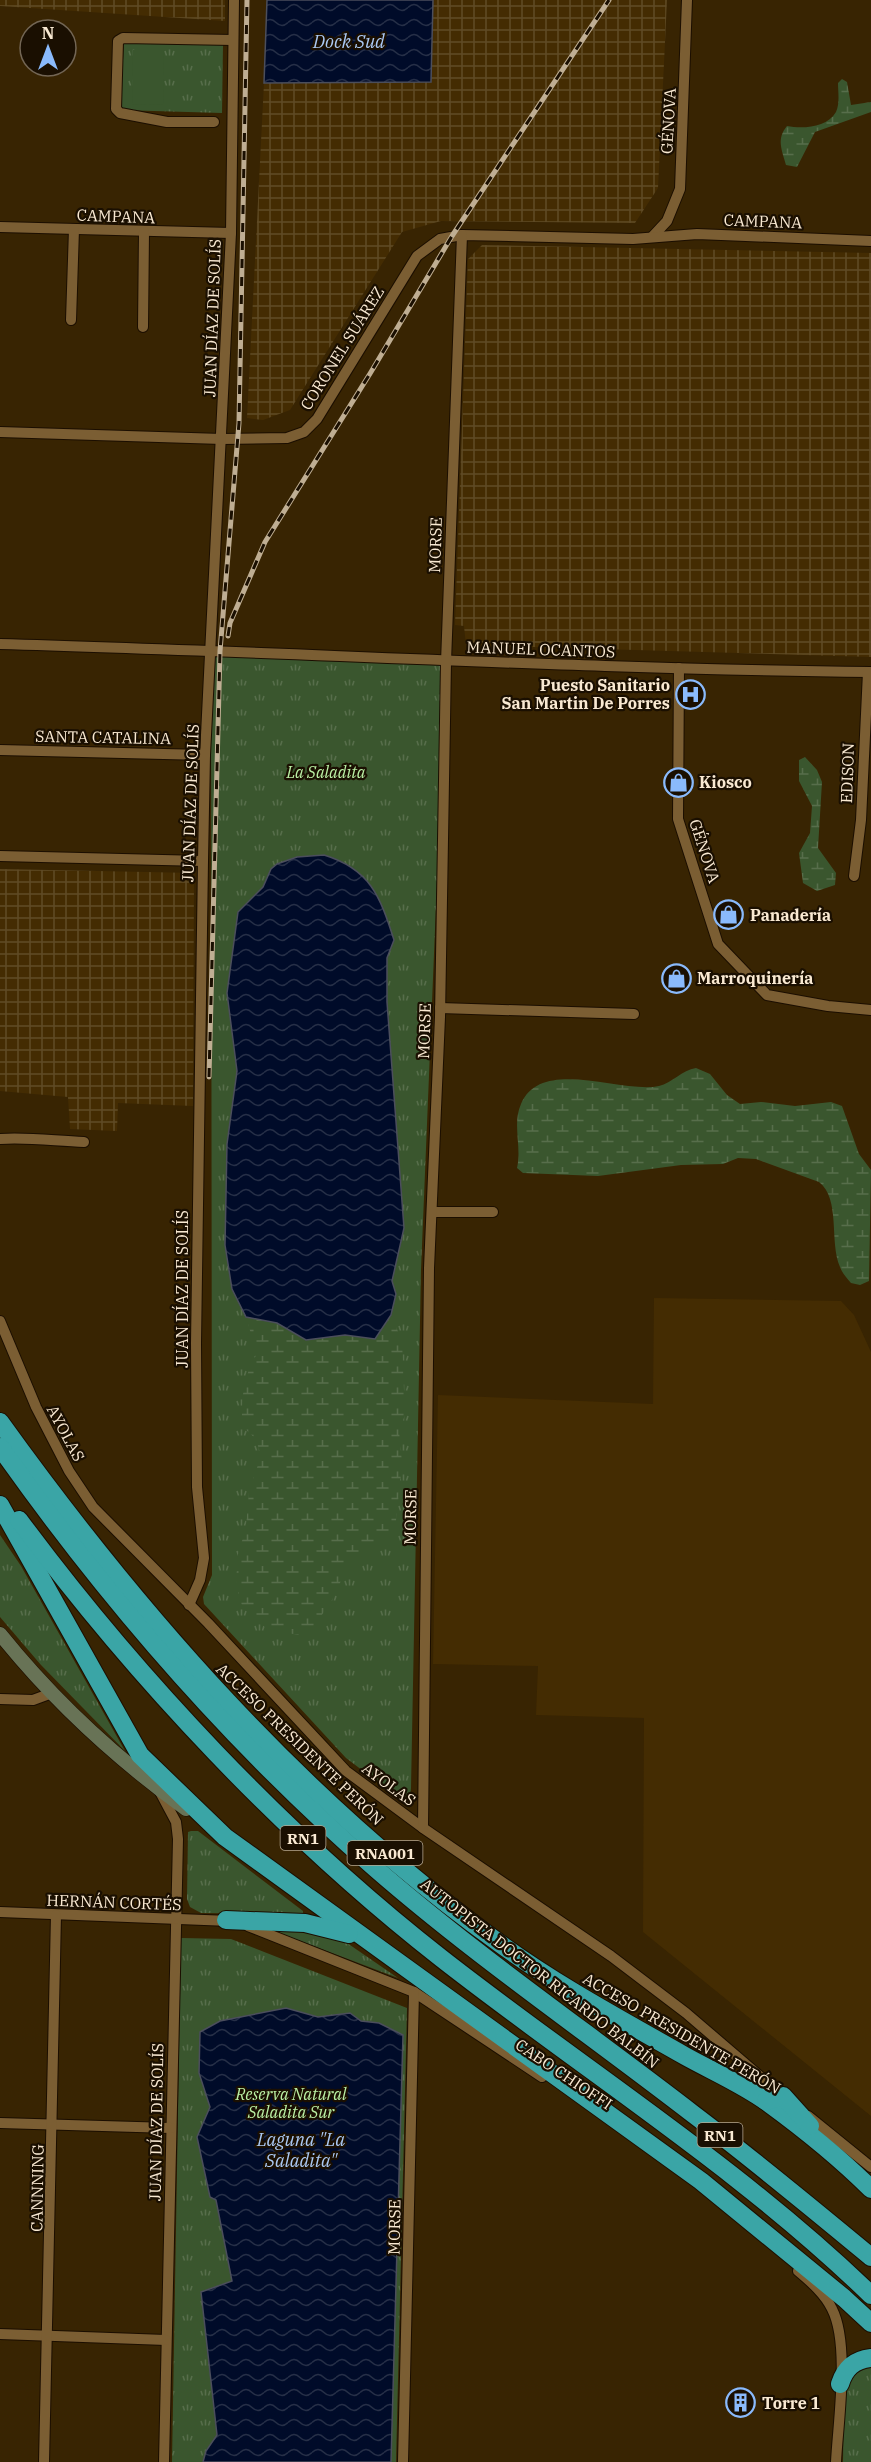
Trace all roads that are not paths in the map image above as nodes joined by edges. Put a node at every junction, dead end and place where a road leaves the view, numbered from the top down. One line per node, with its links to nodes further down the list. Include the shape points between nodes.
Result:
1 (234, 0): 3 (street, JUAN DÍAZ DE SOLÍS)
2 (687, 0): 10 (street, GÉNOVA, via 680,189 667,221)
3 (233, 40): 4 (street, via 118,41 116,109 120,114 167,123); 8 (street, JUAN DÍAZ DE SOLÍS)
4 (214, 122)
5 (0, 227): 6 (street, CAMPANA)
6 (74, 230): 7 (street, CAMPANA); 12 (street)
7 (144, 232): 8 (street, CAMPANA); 13 (street)
8 (231, 233): 15 (street, JUAN DÍAZ DE SOLÍS)
9 (462, 235): 10 (street, CORONEL SUÁREZ, via 633,239); 15 (street, CORONEL SUÁREZ, via 440,238 417,256 310,427 287,438); 18 (street, MORSE)
10 (653, 236): 11 (street, CAMPANA, via 697,234)
11 (871, 241)
12 (71, 320)
13 (143, 327)
14 (0, 432): 15 (street, CORONEL SUÁREZ)
15 (222, 439): 17 (street, JUAN DÍAZ DE SOLÍS)
16 (0, 644): 17 (street, MANUEL OCANTOS)
17 (211, 650): 18 (street, MANUEL OCANTOS); 22 (street, JUAN DÍAZ DE SOLÍS)
18 (446, 662): 19 (street, MANUEL OCANTOS); 26 (street, MORSE)
19 (679, 668): 20 (street, MANUEL OCANTOS); 27 (street, GÉNOVA, via 678,819 713,934 725,953 767,994)
20 (869, 672): 25 (street, EDISON)
21 (0, 750): 22 (street, SANTA CATALINA)
22 (205, 755): 24 (street, JUAN DÍAZ DE SOLÍS)
23 (0, 856): 24 (street)
24 (203, 861): 40 (street, JUAN DÍAZ DE SOLÍS, via 196,1487 204,1558)
25 (854, 876)
26 (440, 1008): 28 (street); 31 (street, MORSE)
27 (871, 1010)
28 (634, 1014)
29 (0, 1139): 30 (street, via 29,1137)
30 (84, 1142)
31 (432, 1212): 32 (street); 45 (street, MORSE)
32 (494, 1212)
33 (0, 1321): 40 (street, AYOLAS, via 36,1407 81,1490 108,1525)
34 (0, 1416): 37 (highway)
35 (0, 1422): 37 (highway, ACCESO PRESIDENTE PERÓN / RNA001)
36 (0, 1447): 59 (highway, AUTOPISTA DOCTOR RICARDO BALBÍN / RN1, via 128,1614 210,1706 329,1826 516,1982 694,2115)
37 (19, 1449): 53 (highway, ACCESO PRESIDENTE PERÓN / RNA001, via 109,1567 211,1686 391,1858 499,1943 587,2001)
38 (0, 1496): 60 (highway, RN1, via 136,1665 213,1750 299,1834 439,1957 764,2202)
39 (0, 1505): 46 (highway, via 140,1755)
40 (189, 1605): 45 (street, AYOLAS, via 346,1771)
41 (0, 1634): 42 (main road)
42 (52, 1693): 43 (street, via 33,1700); 44 (main road)
43 (0, 1699)
44 (157, 1788): 46 (main road); 49 (street, JUAN DÍAZ DE SOLÍS, via 172,1811 177,1830)
45 (423, 1828): 53 (street, AYOLAS, via 612,1956 686,2013)
46 (225, 1837): 51 (highway)
47 (0, 1912): 48 (street, HERNÁN CORTÉS)
48 (57, 1915): 49 (street, HERNÁN CORTÉS); 55 (street, CANNNING)
49 (175, 1919): 50 (street, HERNÁN CORTÉS); 56 (street, JUAN DÍAZ DE SOLÍS)
50 (226, 1920): 51 (highway, via 319,1924); 52 (street, CABO CHIOFFI, via 245,1924)
51 (362, 1938): 61 (highway, via 701,2181)
52 (414, 1992): 66 (street, CABO CHIOFFI, via 680,2173 817,2289 838,2323); 69 (street, MORSE)
53 (774, 2099): 57 (street, AYOLAS); 58 (highway, ACCESO PRESIDENTE PERÓN)
54 (0, 2123): 55 (street)
55 (53, 2125): 56 (street); 63 (street, CANNNING)
56 (171, 2128): 64 (street, JUAN DÍAZ DE SOLÍS)
57 (871, 2167)
58 (871, 2189)
59 (871, 2258)
60 (871, 2295)
61 (871, 2323)
62 (0, 2334): 63 (street)
63 (49, 2336): 64 (street); 67 (street, CANNNING)
64 (166, 2340): 68 (street, JUAN DÍAZ DE SOLÍS)
65 (871, 2358): 66 (highway, via 844,2371)
66 (840, 2384): 70 (street)
67 (44, 2462)
68 (164, 2462)
69 (404, 2462)
70 (836, 2462)

